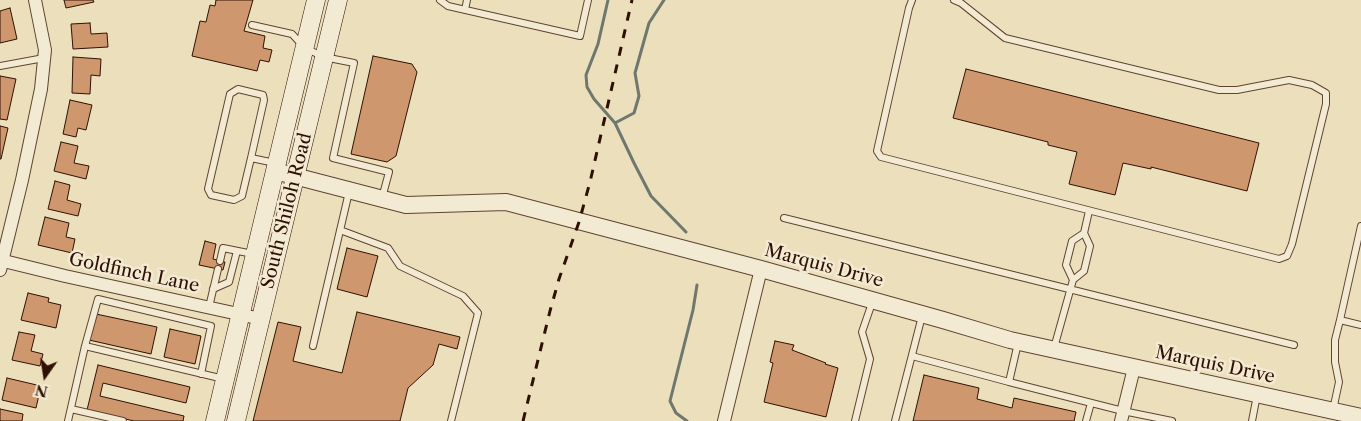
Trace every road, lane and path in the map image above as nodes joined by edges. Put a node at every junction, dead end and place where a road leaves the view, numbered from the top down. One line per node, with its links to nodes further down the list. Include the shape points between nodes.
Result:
1 (35, 0): 13 (street)
2 (316, 0): 11 (main road, South Shiloh Road)
3 (338, 0): 12 (main road, South Shiloh Road)
4 (440, 0): 9 (lane, via 448,6)
5 (467, 0): 9 (lane)
6 (588, 0): 9 (lane, via 580,36)
7 (912, 0): 20 (lane, via 877,151 881,157)
8 (954, 0): 20 (lane, via 1005,38 1219,90 1238,90 1288,80 1312,85 1326,93 1326,104 1287,256 1278,258)
9 (465, 10)
10 (252, 25): 11 (lane, via 292,34)
11 (305, 48): 12 (lane); 16 (main road, South Shiloh Road)
12 (324, 57): 17 (main road, South Shiloh Road); 19 (lane, via 354,63 333,158 389,172)
13 (44, 58): 14 (lane); 28 (street, via 22,180)
14 (0, 66)
15 (251, 158): 15 (lane, via 264,100 262,96 238,89 230,94 208,189 211,195 234,200 242,196); 16 (lane)
16 (276, 167): 17 (street, Marquis Drive); 26 (main road, South Shiloh Road)
17 (296, 176): 18 (street, Marquis Drive); 40 (main road, South Shiloh Road)
18 (350, 191): 19 (street, Marquis Drive); 23 (lane)
19 (382, 199): 30 (street, Marquis Drive, via 406,205 506,202)
20 (1089, 211): 24 (lane)
21 (784, 218): 34 (lane)
22 (1361, 226): 41 (lane)
23 (340, 230): 46 (lane); 63 (lane, via 388,248 400,266 463,296 478,313)
24 (1084, 233): 31 (lane, via 1090,246 1084,271); 31 (lane, via 1072,241 1066,266)
25 (237, 251): 26 (lane); 27 (lane, via 223,248); 33 (lane, via 229,282)
26 (255, 255): 38 (main road, South Shiloh Road)
27 (220, 261)
28 (1, 264): 32 (street, Goldfinch Lane)
29 (218, 269): 33 (lane)
30 (761, 269): 36 (street, Marquis Drive); 64 (street)
31 (1073, 280): 34 (lane)
32 (100, 283): 35 (lane); 37 (street, Goldfinch Lane)
33 (213, 289): 37 (lane)
34 (1070, 289): 44 (lane); 47 (lane)
35 (98, 299): 45 (lane); 50 (lane, via 211,326)
36 (872, 300): 39 (street, Marquis Drive); 65 (lane, via 862,332 870,359)
37 (209, 307): 38 (street, Goldfinch Lane)
38 (240, 314): 40 (street, Goldfinch Lane); 51 (main road, South Shiloh Road)
39 (923, 314): 43 (street, Marquis Drive); 48 (lane)
40 (261, 319): 62 (main road, South Shiloh Road)
41 (1340, 320): 42 (lane); 56 (lane, via 1335,340 1339,382)
42 (1361, 325)
43 (1018, 342): 47 (street, Marquis Drive); 52 (lane)
44 (1294, 345)
45 (85, 346): 50 (lane); 55 (lane)
46 (313, 346)
47 (1054, 350): 49 (street, Marquis Drive)
48 (912, 356): 52 (lane); 66 (lane)
49 (1134, 368): 53 (street, Marquis Drive); 57 (street)
50 (201, 374): 51 (lane)
51 (225, 379): 61 (main road, South Shiloh Road)
52 (1009, 382): 54 (lane)
53 (1258, 394): 56 (street, Marquis Drive); 69 (lane)
54 (1091, 403): 57 (lane); 67 (lane)
55 (71, 409): 59 (lane); 60 (lane)
56 (1333, 411): 58 (street, Marquis Drive)
57 (1122, 416): 68 (lane)
58 (1361, 417): 70 (lane)
59 (68, 421)
60 (122, 421)
61 (215, 421)
62 (236, 421)
63 (451, 421)
64 (724, 421)
65 (855, 421)
66 (895, 421)
67 (1086, 421)
68 (1172, 421)
69 (1252, 421)
70 (1360, 421)

